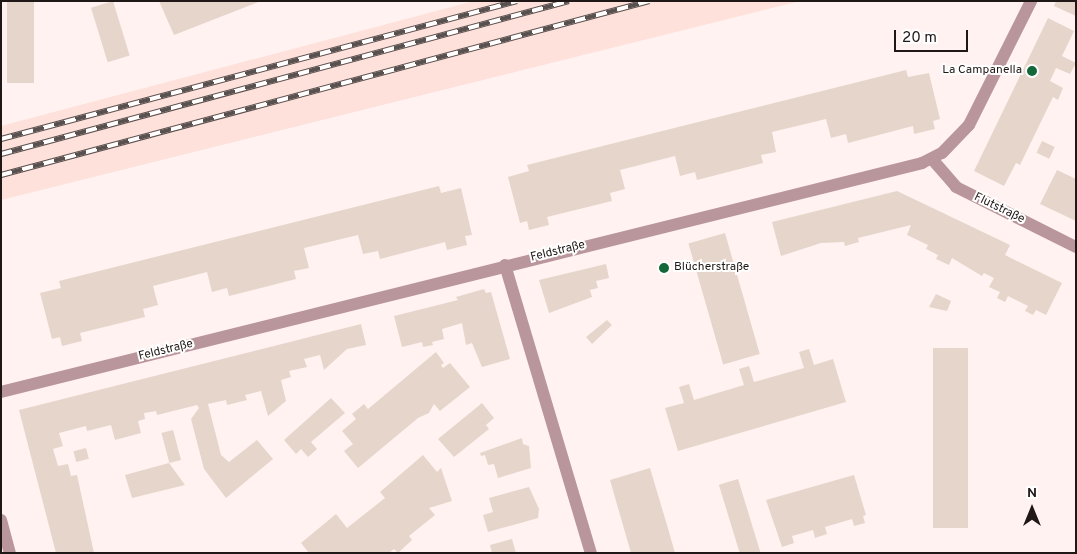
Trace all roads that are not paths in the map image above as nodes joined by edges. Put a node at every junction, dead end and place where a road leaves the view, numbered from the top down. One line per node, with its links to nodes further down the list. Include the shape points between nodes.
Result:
1 (1031, 1): 2 (street, Feldstraße, via 969,126 951,146)
2 (932, 159): 3 (street, Flutstraße, via 956,187); 4 (street, Feldstraße)
3 (1076, 247)
4 (505, 265): 5 (street, Feldstraße); 8 (street)
5 (1, 392)
6 (1, 520): 7 (street)
7 (10, 553)
8 (591, 553)

